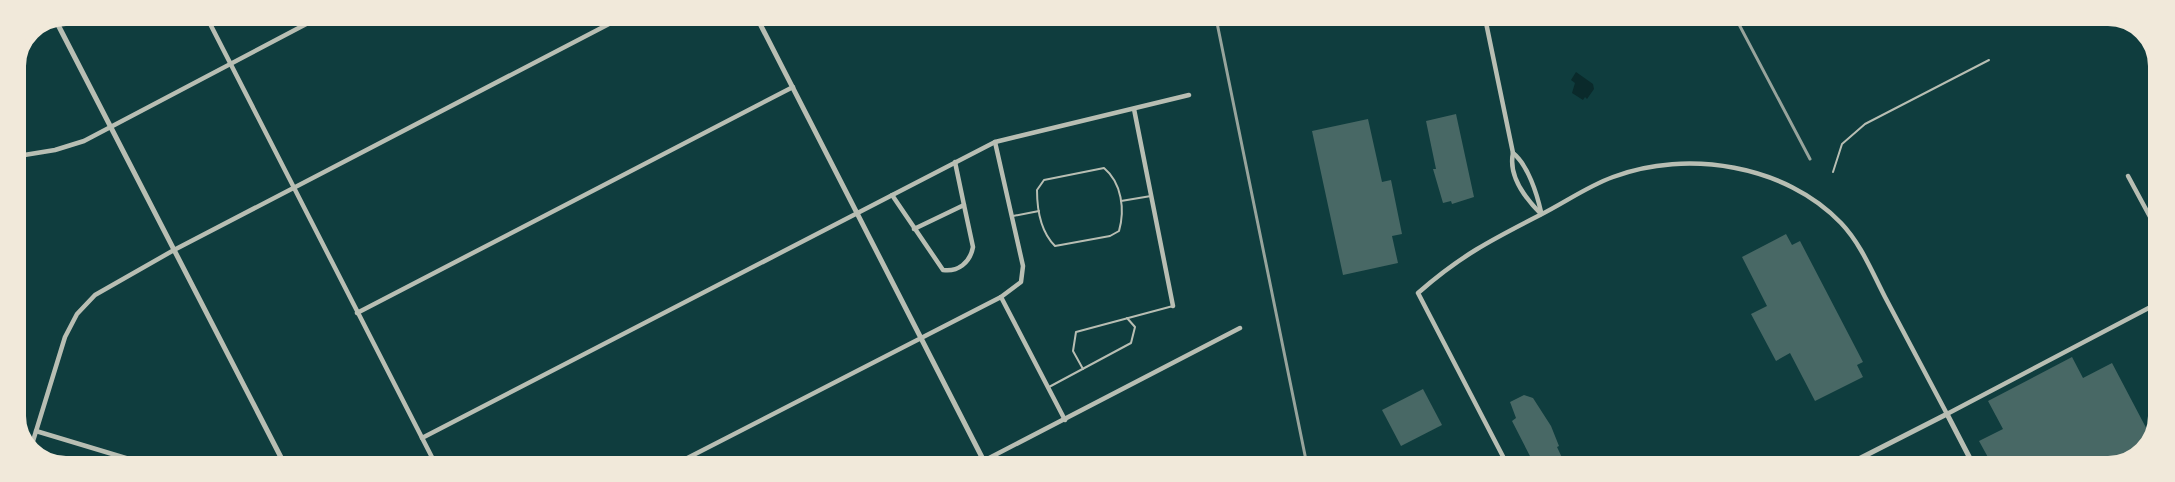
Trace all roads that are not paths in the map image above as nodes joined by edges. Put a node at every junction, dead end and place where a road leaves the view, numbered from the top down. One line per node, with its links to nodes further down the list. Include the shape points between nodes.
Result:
1 (209, 22): 8 (street)
2 (310, 22): 8 (street)
3 (613, 22): 19 (street)
4 (759, 22): 9 (street)
5 (1486, 22): 14 (street)
6 (57, 23): 12 (street)
7 (1989, 60): 17 (lane, via 1865,124 1842,144)
8 (230, 64): 12 (street); 19 (street)
9 (793, 87): 25 (street); 34 (street)
10 (1190, 95): 11 (street)
11 (1134, 109): 13 (street); 21 (street)
12 (110, 126): 15 (street, via 68,147); 30 (street)
13 (995, 142): 16 (street); 27 (street)
14 (1513, 153): 26 (street, via 1537,196); 26 (street, via 1511,163 1519,183 1528,201)
15 (22, 155)
16 (955, 162): 20 (street); 23 (street)
17 (1833, 172)
18 (2128, 177): 28 (street)
19 (293, 188): 30 (street); 34 (street)
20 (892, 195): 25 (street); 29 (street)
21 (1152, 196): 22 (lane); 32 (street)
22 (1121, 201): 24 (lane, via 1112,174 1104,168 1044,180 1037,190); 24 (lane, via 1119,231 1055,246 1047,238)
23 (964, 205): 29 (street); 29 (street, via 973,247 970,258 960,268 943,270)
24 (1039, 211): 27 (lane)
25 (857, 214): 37 (street); 43 (street)
26 (1541, 214): 40 (street, via 1611,178 1652,166 1711,165 1757,174 1793,187 1825,207 1861,250); 51 (street, via 1473,249 1418,293)
27 (1011, 216): 31 (street, via 1024,275 1013,290)
28 (2152, 221)
29 (914, 229)
30 (174, 250): 42 (street, via 106,287 77,314 65,337); 46 (street)
31 (1000, 297): 37 (street); 39 (street)
32 (1173, 306): 35 (lane)
33 (2152, 307): 40 (street)
34 (357, 313): 43 (street)
35 (1127, 318): 38 (lane, via 1135,327 1131,343); 38 (lane, via 1076,332 1073,351)
36 (1240, 328): 41 (street)
37 (920, 337): 48 (street); 49 (street)
38 (1083, 369): 39 (lane)
39 (1049, 387): 41 (street)
40 (1947, 414): 52 (street); 53 (street)
41 (1065, 420): 50 (street)
42 (36, 431): 44 (street); 45 (street)
43 (422, 438): 47 (street)
44 (32, 444)
45 (130, 460)
46 (282, 460)
47 (433, 460)
48 (683, 460)
49 (983, 460)
50 (986, 460)
51 (1505, 460)
52 (1857, 460)
53 (1971, 460)

